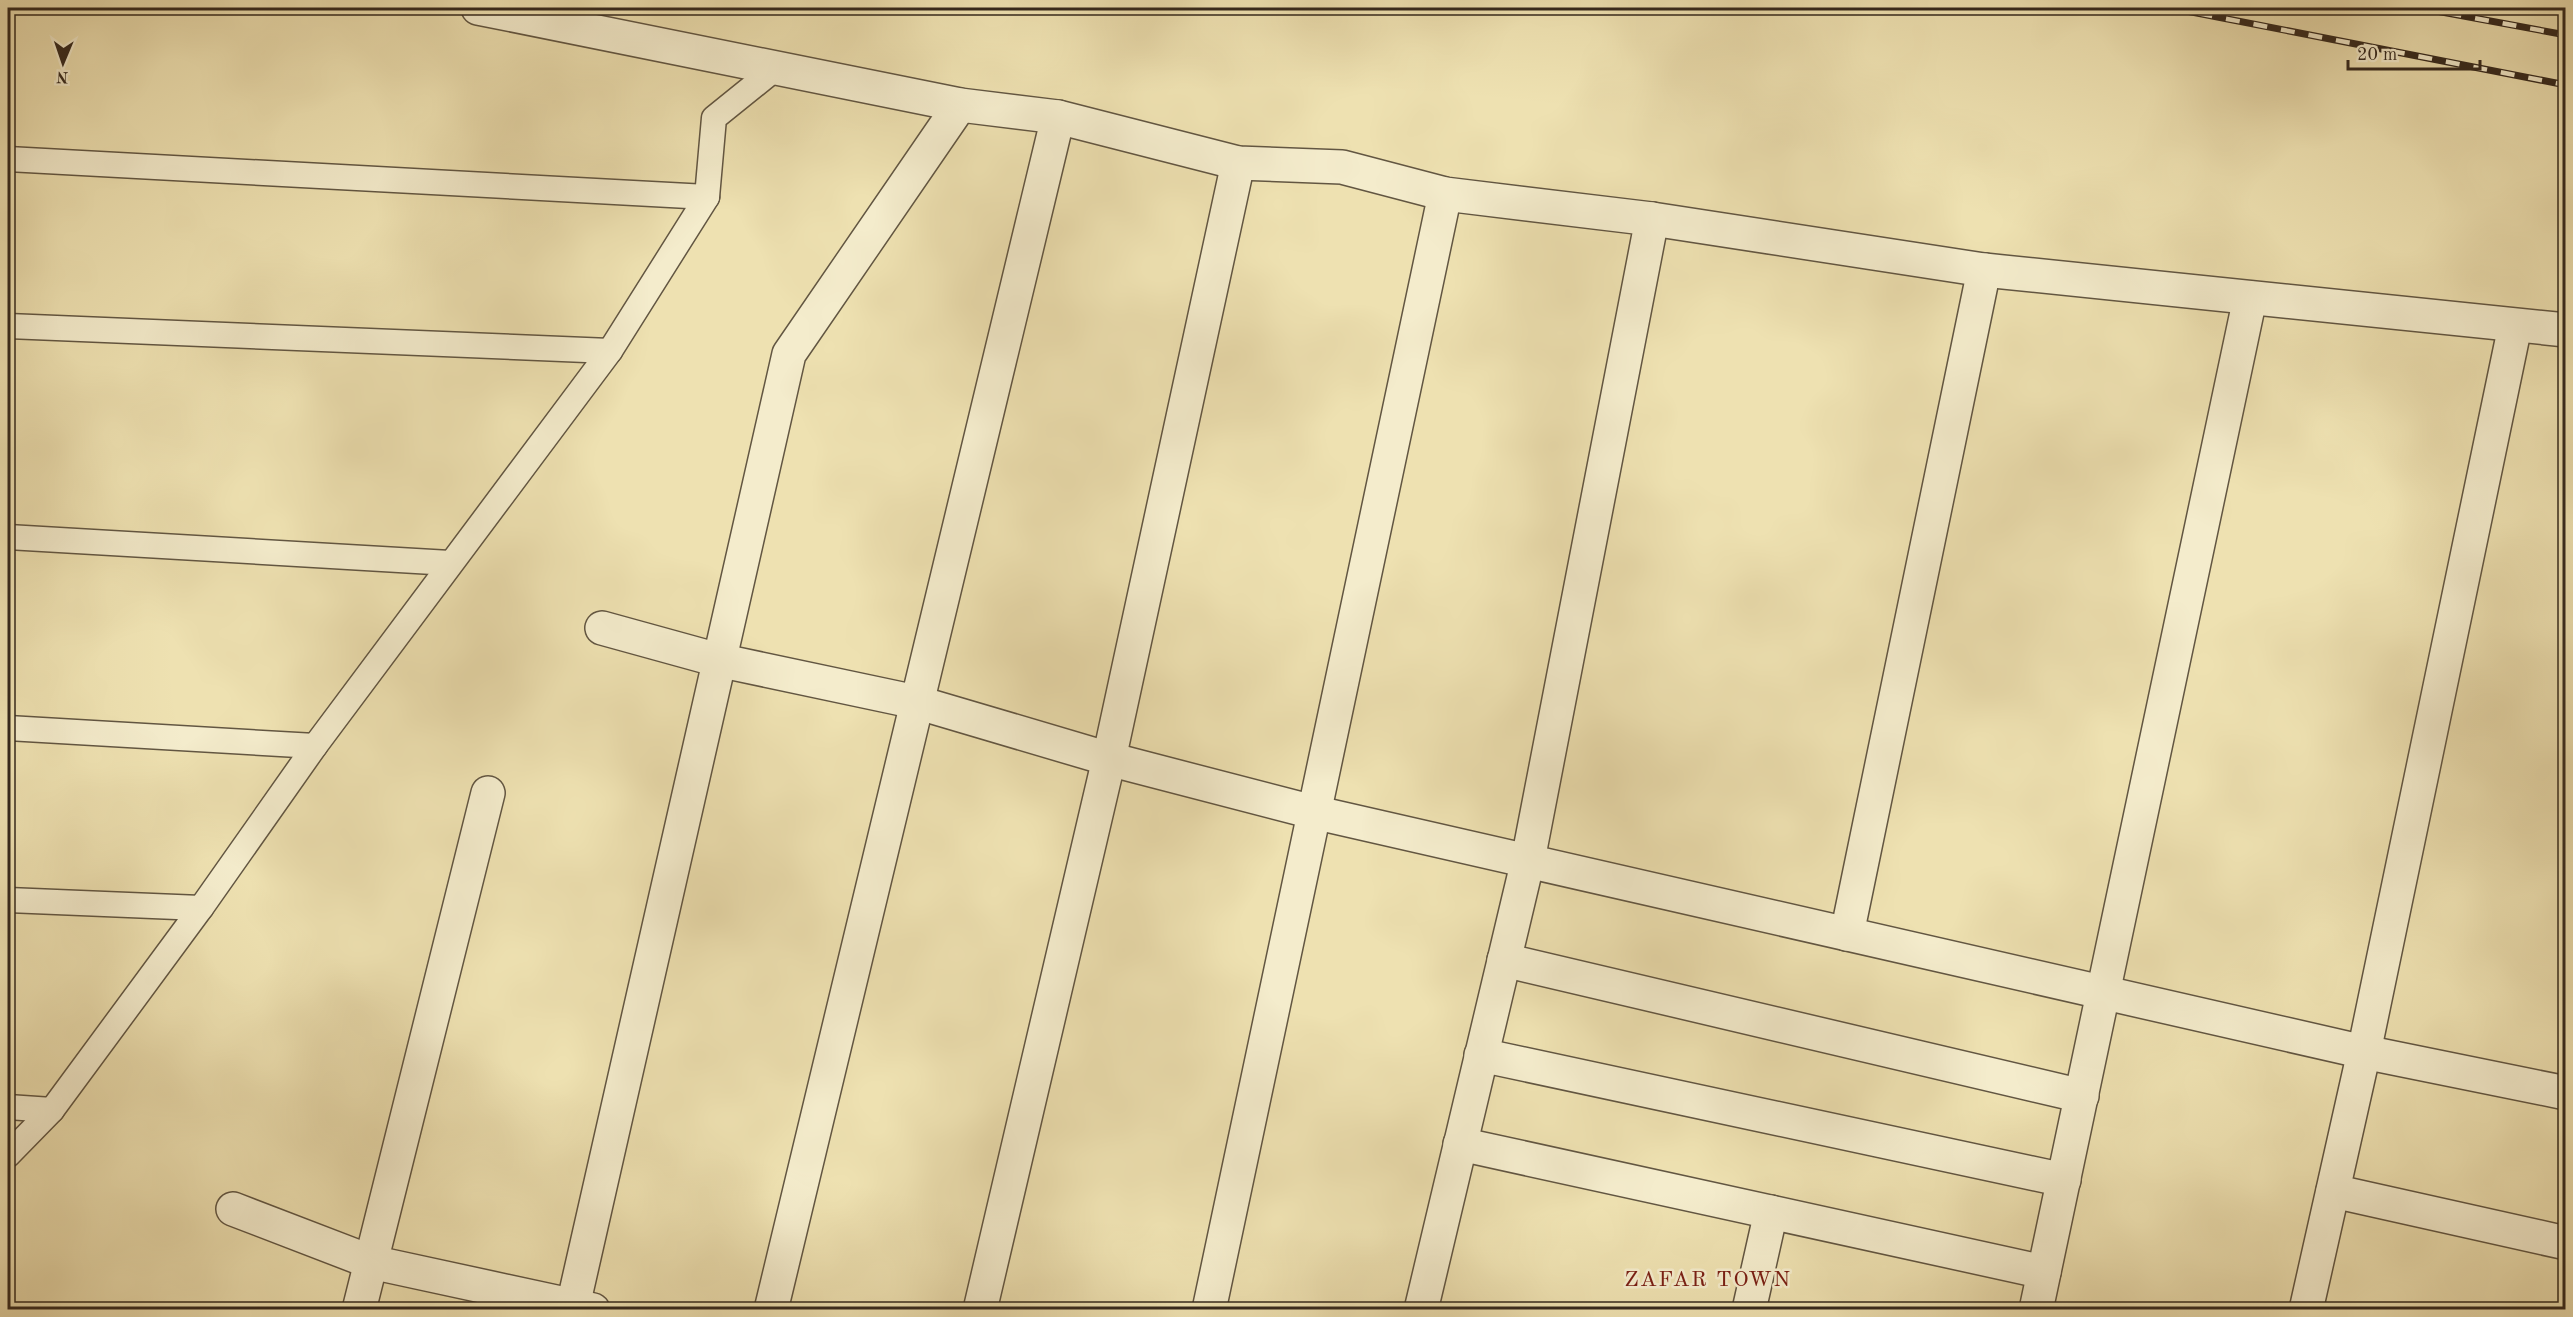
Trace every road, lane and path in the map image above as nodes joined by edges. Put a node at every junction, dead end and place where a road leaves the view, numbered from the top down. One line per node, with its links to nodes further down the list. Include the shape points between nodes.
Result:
1 (478, 8): 2 (street)
2 (776, 68): 3 (street); 8 (lane, via 714,118)
3 (960, 105): 4 (street); 19 (street, via 789,354)
4 (1058, 117): 6 (street); 20 (street)
5 (8, 159): 8 (lane)
6 (1238, 164): 7 (street, via 1342,167); 23 (street)
7 (1444, 194): 9 (street); 25 (street)
8 (707, 197): 15 (lane)
9 (1652, 219): 10 (street); 26 (street)
10 (1984, 270): 11 (street); 29 (street)
11 (2250, 298): 13 (street); 31 (street)
12 (8, 326): 15 (lane)
13 (2516, 326): 14 (street); 32 (street)
14 (2565, 330)
15 (610, 351): 17 (lane)
16 (8, 537): 17 (lane)
17 (450, 563): 22 (lane)
18 (602, 628): 19 (street)
19 (718, 660): 20 (street); 47 (street)
20 (916, 702): 23 (street); 49 (street)
21 (8, 728): 22 (lane)
22 (315, 746): 28 (lane)
23 (1109, 759): 25 (street); 50 (street)
24 (488, 794): 45 (street)
25 (1313, 812): 26 (street); 51 (street)
26 (1528, 860): 29 (street); 30 (street)
27 (8, 900): 28 (lane)
28 (201, 908): 37 (lane)
29 (1847, 933): 31 (street)
30 (1504, 960): 33 (street); 35 (street)
31 (2105, 992): 32 (street); 35 (street)
32 (2364, 1052): 34 (street); 41 (street)
33 (1481, 1055): 38 (street); 40 (street)
34 (2565, 1092)
35 (2082, 1096): 40 (street)
36 (8, 1107): 37 (lane)
37 (52, 1110): 39 (lane)
38 (1460, 1144): 43 (street); 52 (street)
39 (8, 1155)
40 (2064, 1180): 46 (street)
41 (2333, 1191): 44 (street); 55 (street)
42 (233, 1209): 45 (street)
43 (1771, 1212): 46 (street); 53 (street)
44 (2565, 1243)
45 (371, 1262): 47 (street); 48 (street)
46 (2044, 1272): 54 (street)
47 (579, 1308)
48 (360, 1310)
49 (771, 1310)
50 (980, 1310)
51 (1209, 1310)
52 (1420, 1310)
53 (1749, 1310)
54 (2036, 1310)
55 (2306, 1310)

